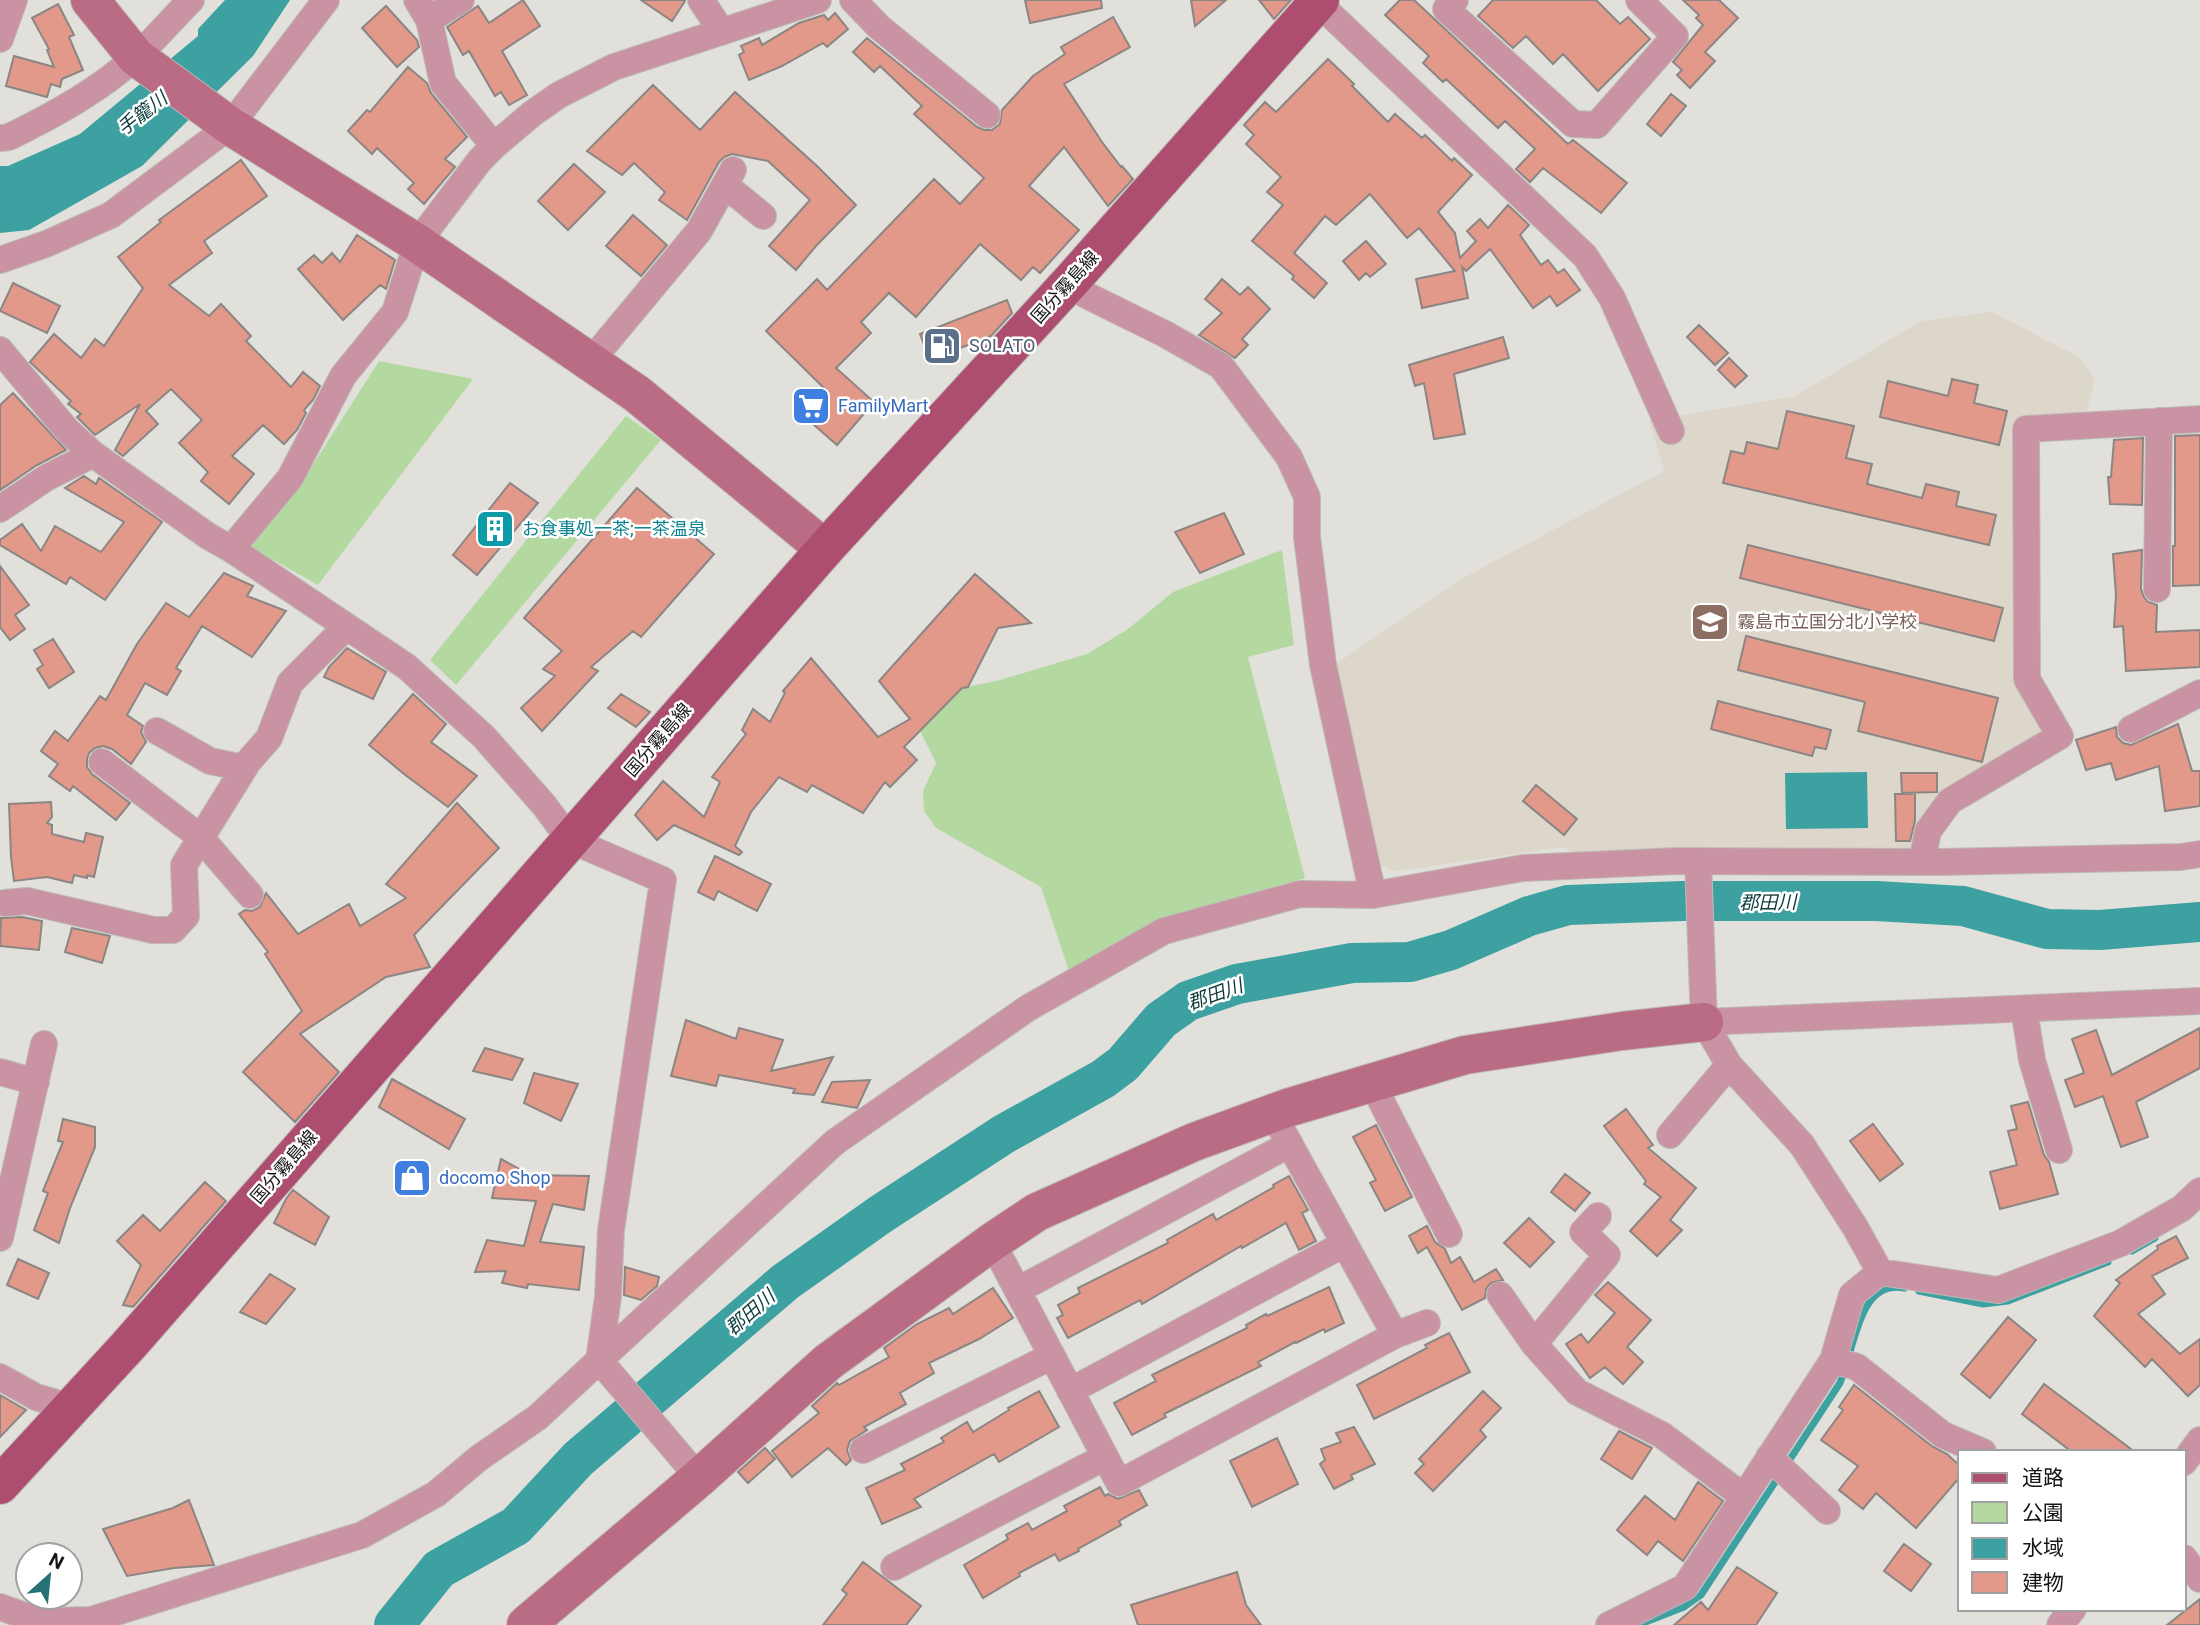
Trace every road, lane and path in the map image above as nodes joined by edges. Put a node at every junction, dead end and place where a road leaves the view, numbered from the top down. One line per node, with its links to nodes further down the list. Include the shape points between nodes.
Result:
1 (14, 0): 14 (street)
2 (90, 0): 15 (street)
3 (191, 0): 15 (street)
4 (326, 0): 17 (street)
5 (461, 0): 12 (street)
6 (701, 0): 13 (street)
7 (818, 0): 13 (street)
8 (853, 0): 16 (street, via 879,27)
9 (1455, 0): 10 (street, via 1446,9 1573,124 1597,125 1675,36)
10 (1639, 0)
11 (1318, 1): 23 (main road, 国分霧島線); 28 (street, via 1585,256 1612,298)
12 (423, 10): 19 (street, via 443,83)
13 (722, 32): 19 (street, via 628,62 586,81 533,113)
14 (0, 39)
15 (136, 57): 17 (street); 18 (street, via 63,110)
16 (987, 115)
17 (230, 126): 21 (street); 22 (street, via 111,215)
18 (0, 138)
19 (494, 146): 21 (street)
20 (763, 216): 25 (street, via 729,178 699,231)
21 (417, 243): 25 (street); 31 (street, via 395,312 343,376 290,478)
22 (0, 260)
23 (1071, 281): 32 (main road, 国分霧島線); 46 (street, via 1086,295 1221,366 1289,457 1307,497 1307,537 1323,666)
24 (0, 350): 29 (street, via 65,429)
25 (590, 362): 32 (street, via 637,394)
26 (2200, 419): 27 (street)
27 (2159, 421): 33 (street); 43 (street, via 2026,429 2027,679 2060,736 1950,801 1928,831)
28 (1671, 431)
29 (93, 454): 30 (street); 31 (street)
30 (0, 509)
31 (231, 549): 34 (street)
32 (825, 550): 41 (main road, 国分霧島線)
33 (2157, 589)
34 (346, 627): 39 (street, via 290,683 270,738); 41 (street, via 407,667 484,737)
35 (2200, 693): 36 (street)
36 (2131, 729)
37 (157, 731): 39 (street, via 210,761)
38 (102, 762): 40 (street)
39 (244, 768): 40 (street)
40 (200, 837): 45 (street); 47 (street, via 184,865 186,916 173,930 153,930 27,901)
41 (570, 841): 73 (street, via 663,880 611,1230); 77 (main road, 国分霧島線)
42 (2200, 854): 43 (street)
43 (1922, 862): 44 (street)
44 (1698, 866): 46 (street, via 1523,868); 50 (street)
45 (250, 895)
46 (1373, 895): 73 (street, via 1300,894 1164,931 1028,1009 835,1142)
47 (5, 903)
48 (2200, 1001): 49 (street)
49 (2024, 1009): 50 (street); 58 (street, via 2032,1060)
50 (1704, 1016): 52 (street); 55 (street, via 1465,1055)
51 (44, 1044): 54 (street)
52 (1729, 1065): 57 (street); 66 (street, via 1802,1145)
53 (0, 1072): 54 (street)
54 (36, 1082): 59 (street)
55 (1372, 1083): 56 (street); 62 (street)
56 (1282, 1129): 64 (street, via 1194,1142 1037,1212); 65 (street); 67 (street)
57 (1670, 1135)
58 (2059, 1150)
59 (6, 1191): 63 (street)
60 (2200, 1191): 66 (street, via 2182,1208 2121,1243 1998,1290)
61 (1598, 1216): 71 (street, via 1583,1232 1616,1262)
62 (1448, 1234)
63 (0, 1238)
64 (992, 1242): 67 (street); 84 (street, via 828,1362)
65 (1345, 1244): 70 (street); 76 (street)
66 (1880, 1272): 74 (street, via 1852,1295)
67 (1017, 1290): 72 (street)
68 (1500, 1295): 71 (street)
69 (1427, 1323): 70 (street)
70 (1395, 1335): 81 (street, via 1119,1483)
71 (1534, 1344): 86 (street, via 1577,1392 1661,1435)
72 (1052, 1356): 76 (street); 79 (street)
73 (599, 1360): 84 (street); 91 (street, via 538,1417 436,1494 362,1535 91,1620 39,1621)
74 (1843, 1363): 80 (street, via 1943,1435); 82 (street)
75 (0, 1377): 77 (street, via 36,1397)
76 (1070, 1391): 81 (street)
77 (70, 1407): 85 (main road, 国分霧島線)
78 (2200, 1440): 83 (street)
79 (863, 1450)
80 (1978, 1450)
81 (1105, 1457): 89 (street)
82 (1771, 1459): 86 (street); 87 (street)
83 (2186, 1459)
84 (699, 1478): 93 (street)
85 (0, 1485)
86 (1744, 1497): 94 (street, via 1685,1587)
87 (1827, 1511)
88 (2186, 1561): 90 (street)
89 (894, 1567)
90 (2200, 1579)
91 (0, 1607)
92 (2071, 1611): 95 (street)
93 (526, 1625)
94 (1609, 1625)
95 (2060, 1625)

